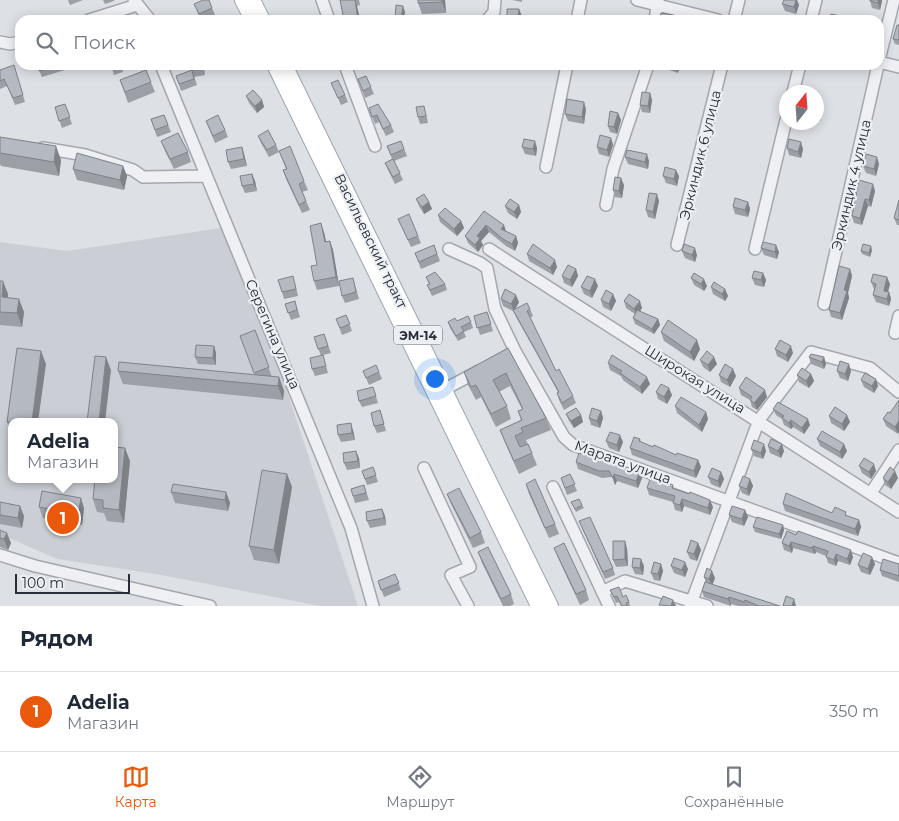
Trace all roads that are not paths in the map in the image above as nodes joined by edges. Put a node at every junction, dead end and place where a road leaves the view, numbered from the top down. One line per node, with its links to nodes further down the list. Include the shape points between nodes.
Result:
1 (242, 0): 14 (main road)
2 (253, 0): 15 (main road)
3 (322, 0): 16 (street)
4 (495, 0): 17 (street)
5 (581, 0): 18 (street)
6 (637, 0): 11 (street)
7 (739, 0): 21 (street)
8 (816, 0): 22 (street)
9 (894, 0): 23 (street, Эркиндик 4 улица)
10 (135, 2): 12 (street); 13 (street)
11 (657, 2): 19 (street); 20 (street)
12 (102, 15)
13 (146, 15)
14 (250, 15)
15 (253, 15)
16 (327, 15)
17 (491, 15)
18 (578, 15)
19 (656, 15)
20 (701, 15)
21 (735, 15)
22 (812, 15)
23 (884, 41)
24 (0, 42): 25 (street)
25 (15, 43)
26 (884, 63): 27 (street)
27 (899, 67)
28 (163, 70): 42 (street, Серегина улица)
29 (276, 70): 68 (main road, Васильевский тракт / ЭМ-14)
30 (287, 70): 52 (main road, Васильевский тракт / ЭМ-14)
31 (347, 70): 40 (street)
32 (566, 70): 41 (street)
33 (646, 70): 43 (street, via 613,169)
34 (721, 70): 44 (street, Эркиндик 6 улица)
35 (799, 70): 37 (street)
36 (877, 70): 48 (street, Эркиндик 4 улица)
37 (795, 85)
38 (784, 130): 47 (street)
39 (34, 146): 42 (street, via 93,158 133,170 143,177)
40 (375, 146)
41 (546, 168)
42 (206, 176): 66 (street, Серегина улица, via 351,528)
43 (606, 205)
44 (677, 245)
45 (489, 248): 54 (street, Широкая улица)
46 (449, 249): 59 (street, Марата улица, via 486,268 495,310 511,353 564,437 573,445)
47 (755, 249)
48 (824, 304)
49 (899, 316): 50 (street)
50 (895, 333)
51 (492, 364): 52 (street)
52 (445, 389): 69 (main road, Васильевский тракт / ЭМ-14)
53 (899, 392): 54 (street, via 870,368 811,352)
54 (759, 420): 58 (street, Широкая улица); 59 (street)
55 (899, 450): 58 (street)
56 (424, 468): 67 (street, via 470,566 452,575)
57 (553, 487): 63 (street)
58 (870, 493): 60 (street, Широкая улица)
59 (729, 501): 62 (street, Марата улица); 64 (street)
60 (899, 512)
61 (0, 555): 65 (street)
62 (899, 563)
63 (602, 592): 64 (street, via 625,581); 70 (street)
64 (691, 603): 71 (street)
65 (210, 606)
66 (373, 606)
67 (468, 606)
68 (538, 606)
69 (551, 606)
70 (609, 606)
71 (707, 606)

